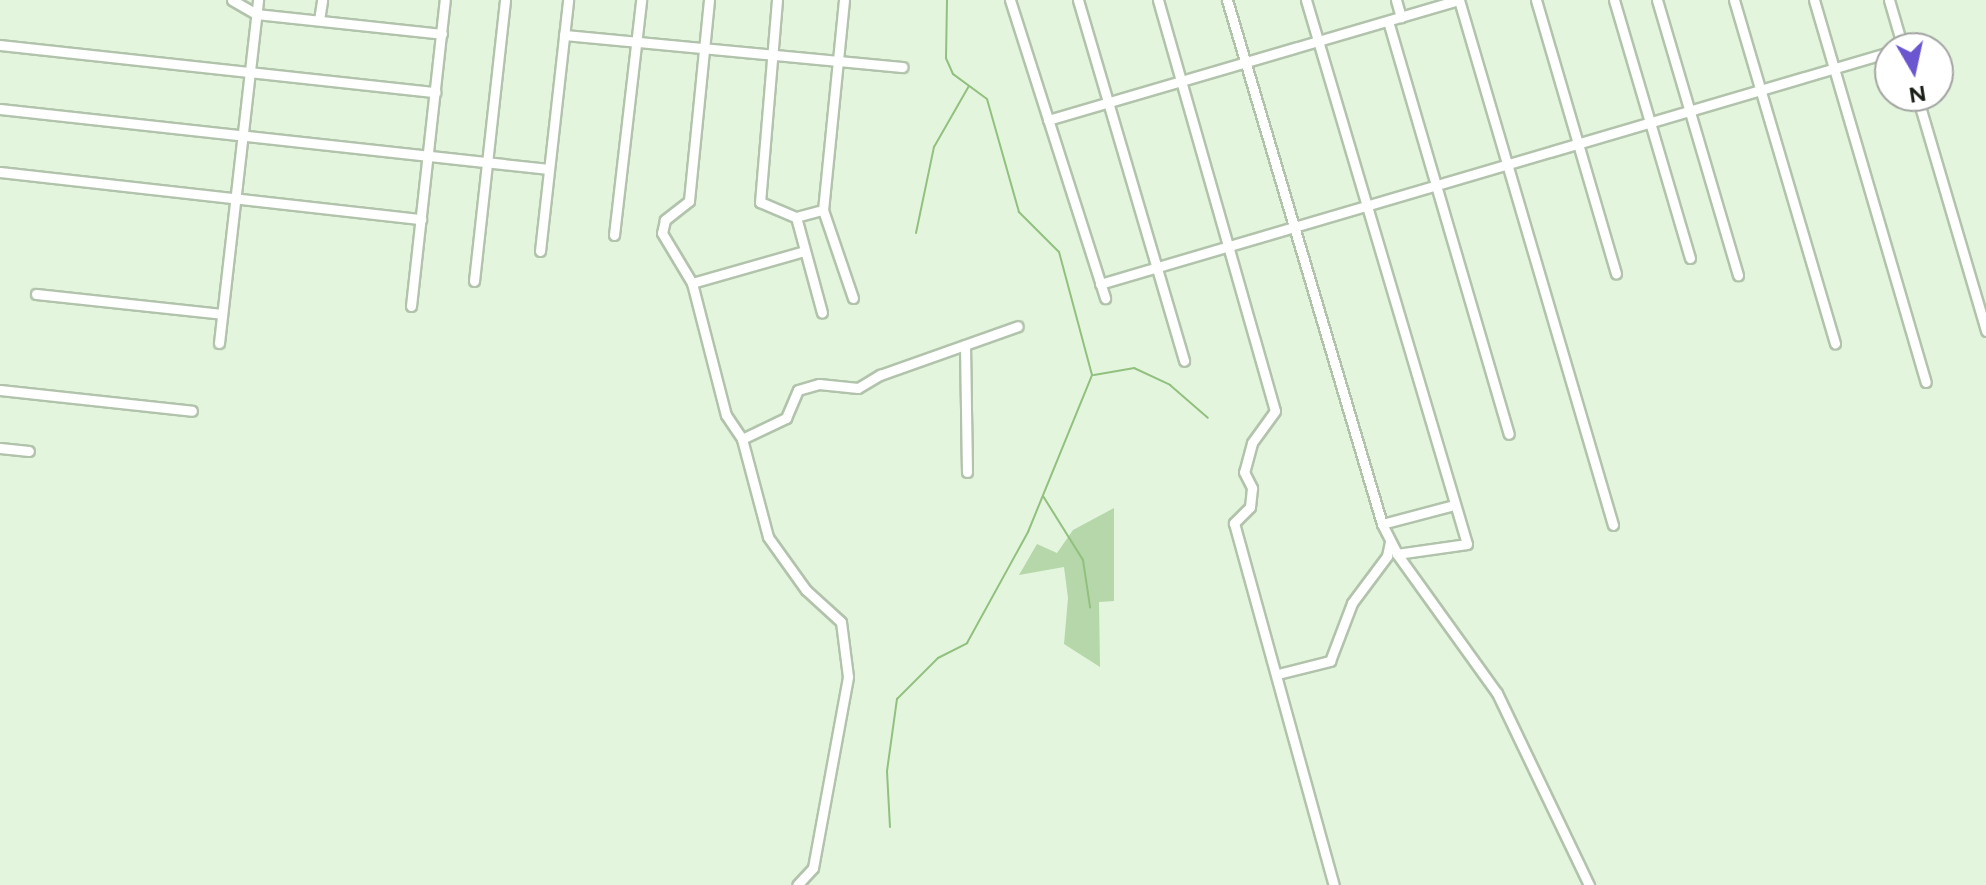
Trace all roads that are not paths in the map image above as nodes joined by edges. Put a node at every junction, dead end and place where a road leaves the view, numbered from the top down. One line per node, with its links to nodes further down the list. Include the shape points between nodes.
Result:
1 (232, 0): 24 (street)
2 (258, 0): 24 (street)
3 (322, 0): 26 (street)
4 (445, 0): 29 (street)
5 (505, 0): 54 (street)
6 (568, 0): 30 (street)
7 (641, 0): 32 (street)
8 (709, 0): 34 (street)
9 (777, 0): 35 (street)
10 (844, 0): 37 (street)
11 (1010, 0): 49 (street)
12 (1078, 0): 45 (street)
13 (1158, 0): 42 (street)
14 (1227, 0): 38 (street)
15 (1306, 0): 31 (street)
16 (1396, 0): 25 (street)
17 (1459, 0): 25 (street); 55 (street)
18 (1536, 0): 52 (street)
19 (1614, 0): 50 (street)
20 (1657, 0): 47 (street)
21 (1734, 0): 43 (street)
22 (1814, 0): 40 (street)
23 (1889, 0): 28 (street)
24 (256, 14): 26 (street); 41 (street)
25 (1401, 17): 27 (street)
26 (319, 20): 29 (street)
27 (1388, 21): 31 (street); 58 (street)
28 (1898, 32)
29 (442, 34): 44 (street)
30 (564, 35): 32 (street); 56 (street)
31 (1318, 41): 38 (street); 60 (street)
32 (636, 43): 34 (street); 65 (street)
33 (0, 45): 41 (street)
34 (704, 50): 35 (street); 74 (street, via 689,201 662,225 666,245)
35 (772, 56): 37 (street); 62 (street, via 760,202)
36 (1874, 57): 40 (street)
37 (839, 61): 39 (street); 61 (street)
38 (1247, 62): 42 (street); 64 (street)
39 (902, 67)
40 (1834, 68): 43 (street); 88 (street)
41 (250, 72): 44 (street); 51 (street)
42 (1183, 83): 45 (street); 66 (street)
43 (1761, 90): 47 (street); 85 (street)
44 (435, 92): 53 (street)
45 (1108, 103): 49 (street); 70 (street)
46 (0, 109): 51 (street)
47 (1690, 111): 50 (street); 72 (street)
48 (1922, 112): 83 (street)
49 (1048, 120): 75 (street)
50 (1650, 122): 52 (street); 69 (street)
51 (243, 135): 53 (street); 59 (street)
52 (1578, 143): 55 (street); 71 (street)
53 (428, 156): 54 (street); 63 (street)
54 (487, 162): 56 (street); 73 (street)
55 (1507, 164): 58 (street); 98 (street)
56 (549, 169): 67 (street)
57 (0, 172): 59 (street)
58 (1436, 185): 60 (street); 91 (street)
59 (236, 198): 63 (street); 81 (street)
60 (1367, 205): 64 (street); 96 (street)
61 (823, 210): 62 (street); 77 (street)
62 (796, 217): 68 (street)
63 (421, 219): 79 (street)
64 (1297, 227): 66 (street); 97 (street)
65 (614, 235)
66 (1231, 247): 70 (street); 101 (street, via 1275,411 1252,443 1244,472 1252,488 1250,507 1234,523)
67 (540, 251)
68 (804, 251): 74 (street); 80 (street)
69 (1690, 258)
70 (1157, 266): 75 (street); 87 (street)
71 (1616, 274)
72 (1738, 275)
73 (474, 281)
74 (692, 283): 92 (street, via 726,415)
75 (1100, 284): 78 (street)
76 (36, 294): 81 (street)
77 (853, 298)
78 (1105, 298)
79 (411, 306)
80 (822, 313)
81 (222, 314): 84 (street)
82 (1018, 326): 86 (street)
83 (1986, 331)
84 (219, 343)
85 (1835, 343)
86 (965, 345): 92 (street, via 858,388 819,384 798,390 786,418); 95 (street)
87 (1184, 361)
88 (1926, 382)
89 (0, 390): 90 (street)
90 (192, 411)
91 (1509, 434)
92 (742, 439): 102 (street, via 768,537 806,590 841,622 847,692 834,770 813,868)
93 (0, 448): 94 (street)
94 (29, 451)
95 (967, 472)
96 (1454, 505): 97 (street); 100 (street, via 1467,544)
97 (1382, 524): 99 (street)
98 (1613, 525)
99 (1390, 542): 100 (street); 101 (street, via 1387,556 1352,603 1330,661)
100 (1397, 554): 104 (street, via 1497,693)
101 (1278, 674): 103 (street)
102 (797, 885)
103 (1334, 885)
104 (1589, 885)

